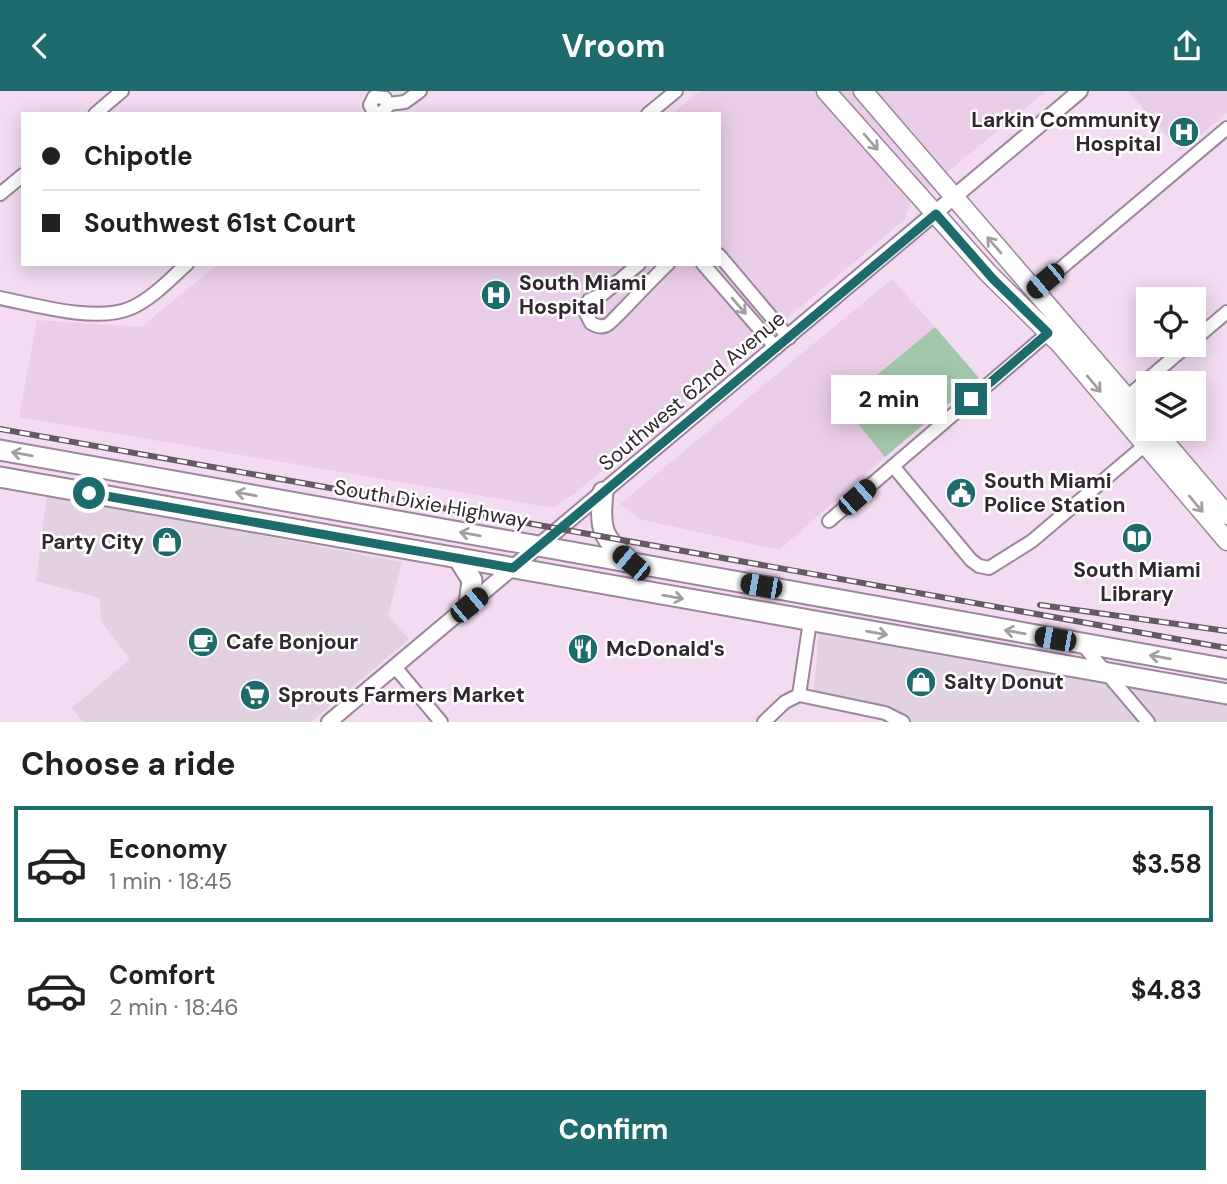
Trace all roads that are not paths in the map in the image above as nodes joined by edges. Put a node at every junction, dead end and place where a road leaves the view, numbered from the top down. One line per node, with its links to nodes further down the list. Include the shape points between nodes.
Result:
1 (122, 91): 9 (street)
2 (420, 91): 8 (street)
3 (676, 91): 10 (street)
4 (826, 91): 15 (main road, one-way to 15)
5 (863, 91): 14 (main road)
6 (1080, 91): 14 (street, Southwest 62nd Avenue)
7 (372, 94): 8 (street, via 382,96)
8 (378, 111)
9 (97, 112)
10 (650, 112)
11 (1227, 128): 21 (street)
12 (21, 176): 13 (street)
13 (0, 194)
14 (955, 198): 15 (street, Southwest 62nd Avenue); 21 (main road, one-way to 14)
15 (936, 214): 26 (main road, via 993,279); 28 (street, Southwest 62nd Avenue)
16 (721, 257): 28 (street)
17 (185, 266): 23 (street, via 144,300 122,311 94,314)
18 (637, 266): 22 (street)
19 (666, 266): 25 (street)
20 (705, 266): 29 (street, one-way to 29)
21 (1034, 291): 26 (main road)
22 (603, 294): 25 (street, via 615,302); 25 (street, via 587,302 588,320 606,326)
23 (0, 298)
24 (1227, 312): 27 (street)
25 (617, 315)
26 (1055, 327): 31 (main road); 33 (main road, one-way to 33); 38 (street)
27 (1206, 330)
28 (789, 338): 29 (street, Southwest 62nd Avenue)
29 (776, 348): 40 (street, Southwest 62nd Avenue)
30 (1174, 357): 31 (street)
31 (1127, 397): 32 (main road)
32 (1136, 410)
33 (1136, 416)
34 (1141, 441): 38 (street, via 1032,541 992,567 979,566)
35 (1157, 441): 43 (main road, one-way to 43)
36 (1159, 441): 41 (main road)
37 (0, 450): 44 (highway, South Dixie Highway, one-way to 37)
38 (893, 466): 42 (street)
39 (0, 477): 45 (highway)
40 (603, 492): 44 (street, Southwest 62nd Avenue); 46 (highway, via 600,520 606,539)
41 (1227, 515)
42 (829, 521)
43 (1227, 541)
44 (538, 546): 46 (highway, South Dixie Highway); 47 (street, Southwest 62nd Avenue)
45 (458, 558): 47 (highway); 50 (highway, via 472,580)
46 (631, 563): 48 (highway, South Dixie Highway)
47 (513, 568): 50 (street, Southwest 62nd Avenue); 51 (highway, one-way to 51)
48 (787, 590): 49 (highway, South Dixie Highway); 51 (highway)
49 (852, 602): 51 (highway); 52 (highway, South Dixie Highway, one-way to 49)
50 (469, 605): 53 (street, Southwest 62nd Avenue)
51 (810, 621): 55 (highway, one-way to 55); 57 (street)
52 (1082, 644): 54 (highway, South Dixie Highway, one-way to 52); 55 (street)
53 (395, 667): 58 (street, Southwest 62nd Avenue); 59 (street)
54 (1227, 669)
55 (1109, 675): 56 (highway); 62 (street)
56 (1227, 694)
57 (799, 695): 60 (street); 61 (street, via 886,713)
58 (329, 722)
59 (441, 722)
60 (764, 722)
61 (903, 722)
62 (1148, 722)

